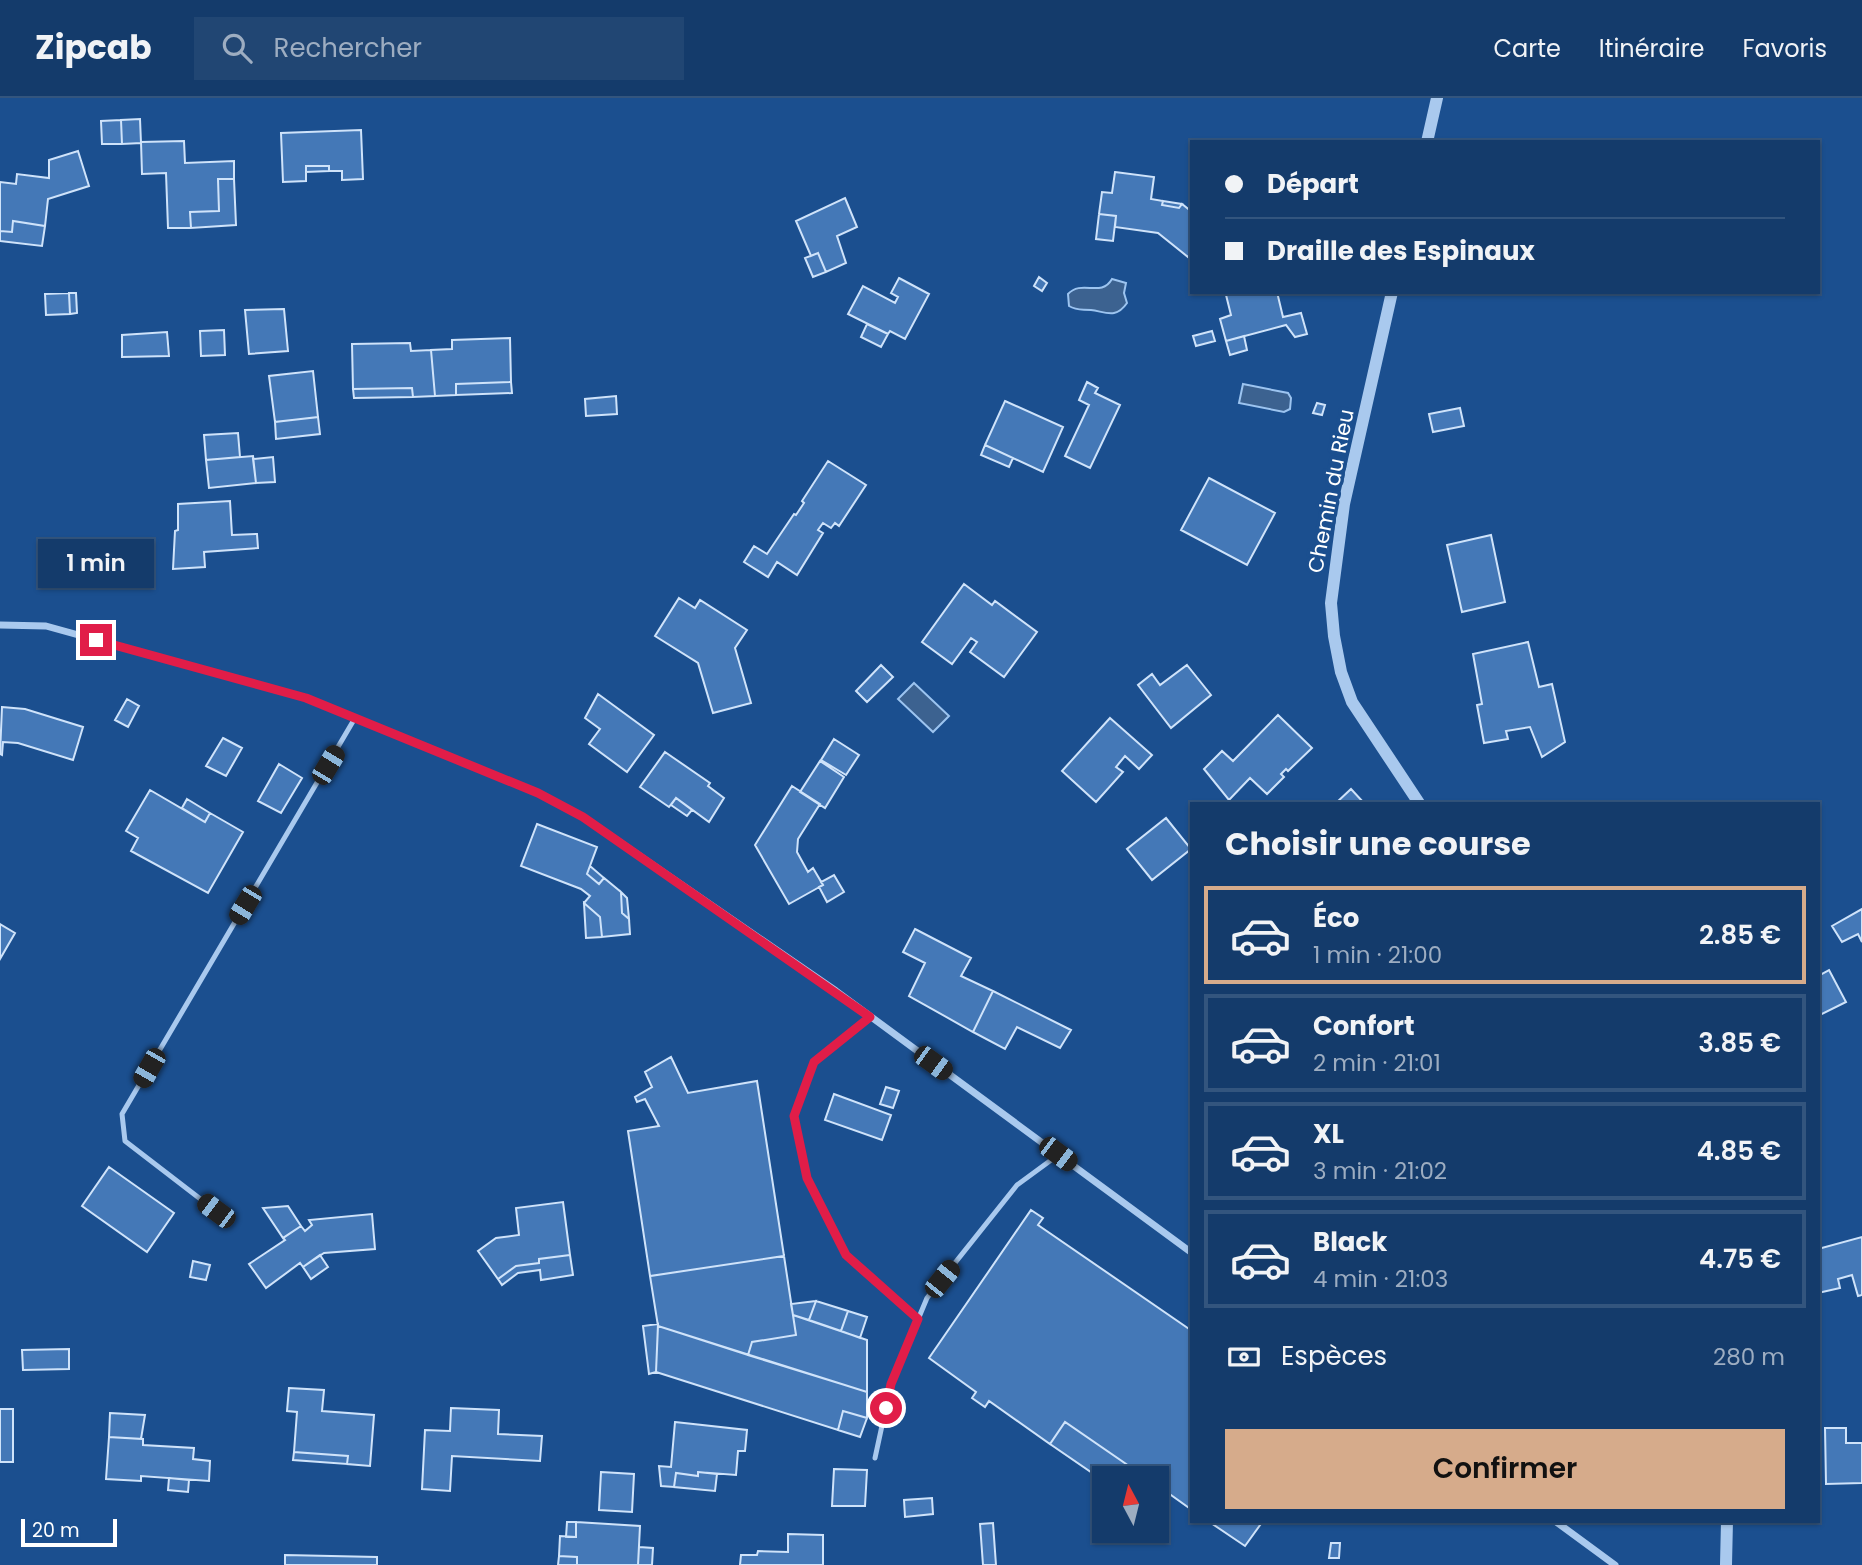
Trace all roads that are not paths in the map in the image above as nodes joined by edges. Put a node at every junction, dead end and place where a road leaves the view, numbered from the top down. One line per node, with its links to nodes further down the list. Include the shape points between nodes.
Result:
1 (1437, 98): 2 (street)
2 (1427, 140)
3 (1392, 294): 6 (street, Chemin du Rieu, via 1344,504 1331,603 1341,672 1352,702)
4 (0, 625): 5 (street, via 46,626 306,698)
5 (355, 718): 7 (street, via 538,793 583,817); 9 (lane, via 122,1114 125,1141)
6 (1418, 802)
7 (870, 1017): 8 (street); 11 (lane, via 814,1062 794,1116 807,1178 846,1255)
8 (1058, 1154): 10 (street); 11 (lane, via 1017,1185 927,1298)
9 (216, 1211)
10 (1190, 1252)
11 (918, 1319): 12 (lane, via 891,1384)
12 (875, 1458)
13 (1558, 1523): 15 (street)
14 (1727, 1523): 16 (street)
15 (1615, 1565)
16 (1727, 1565)

